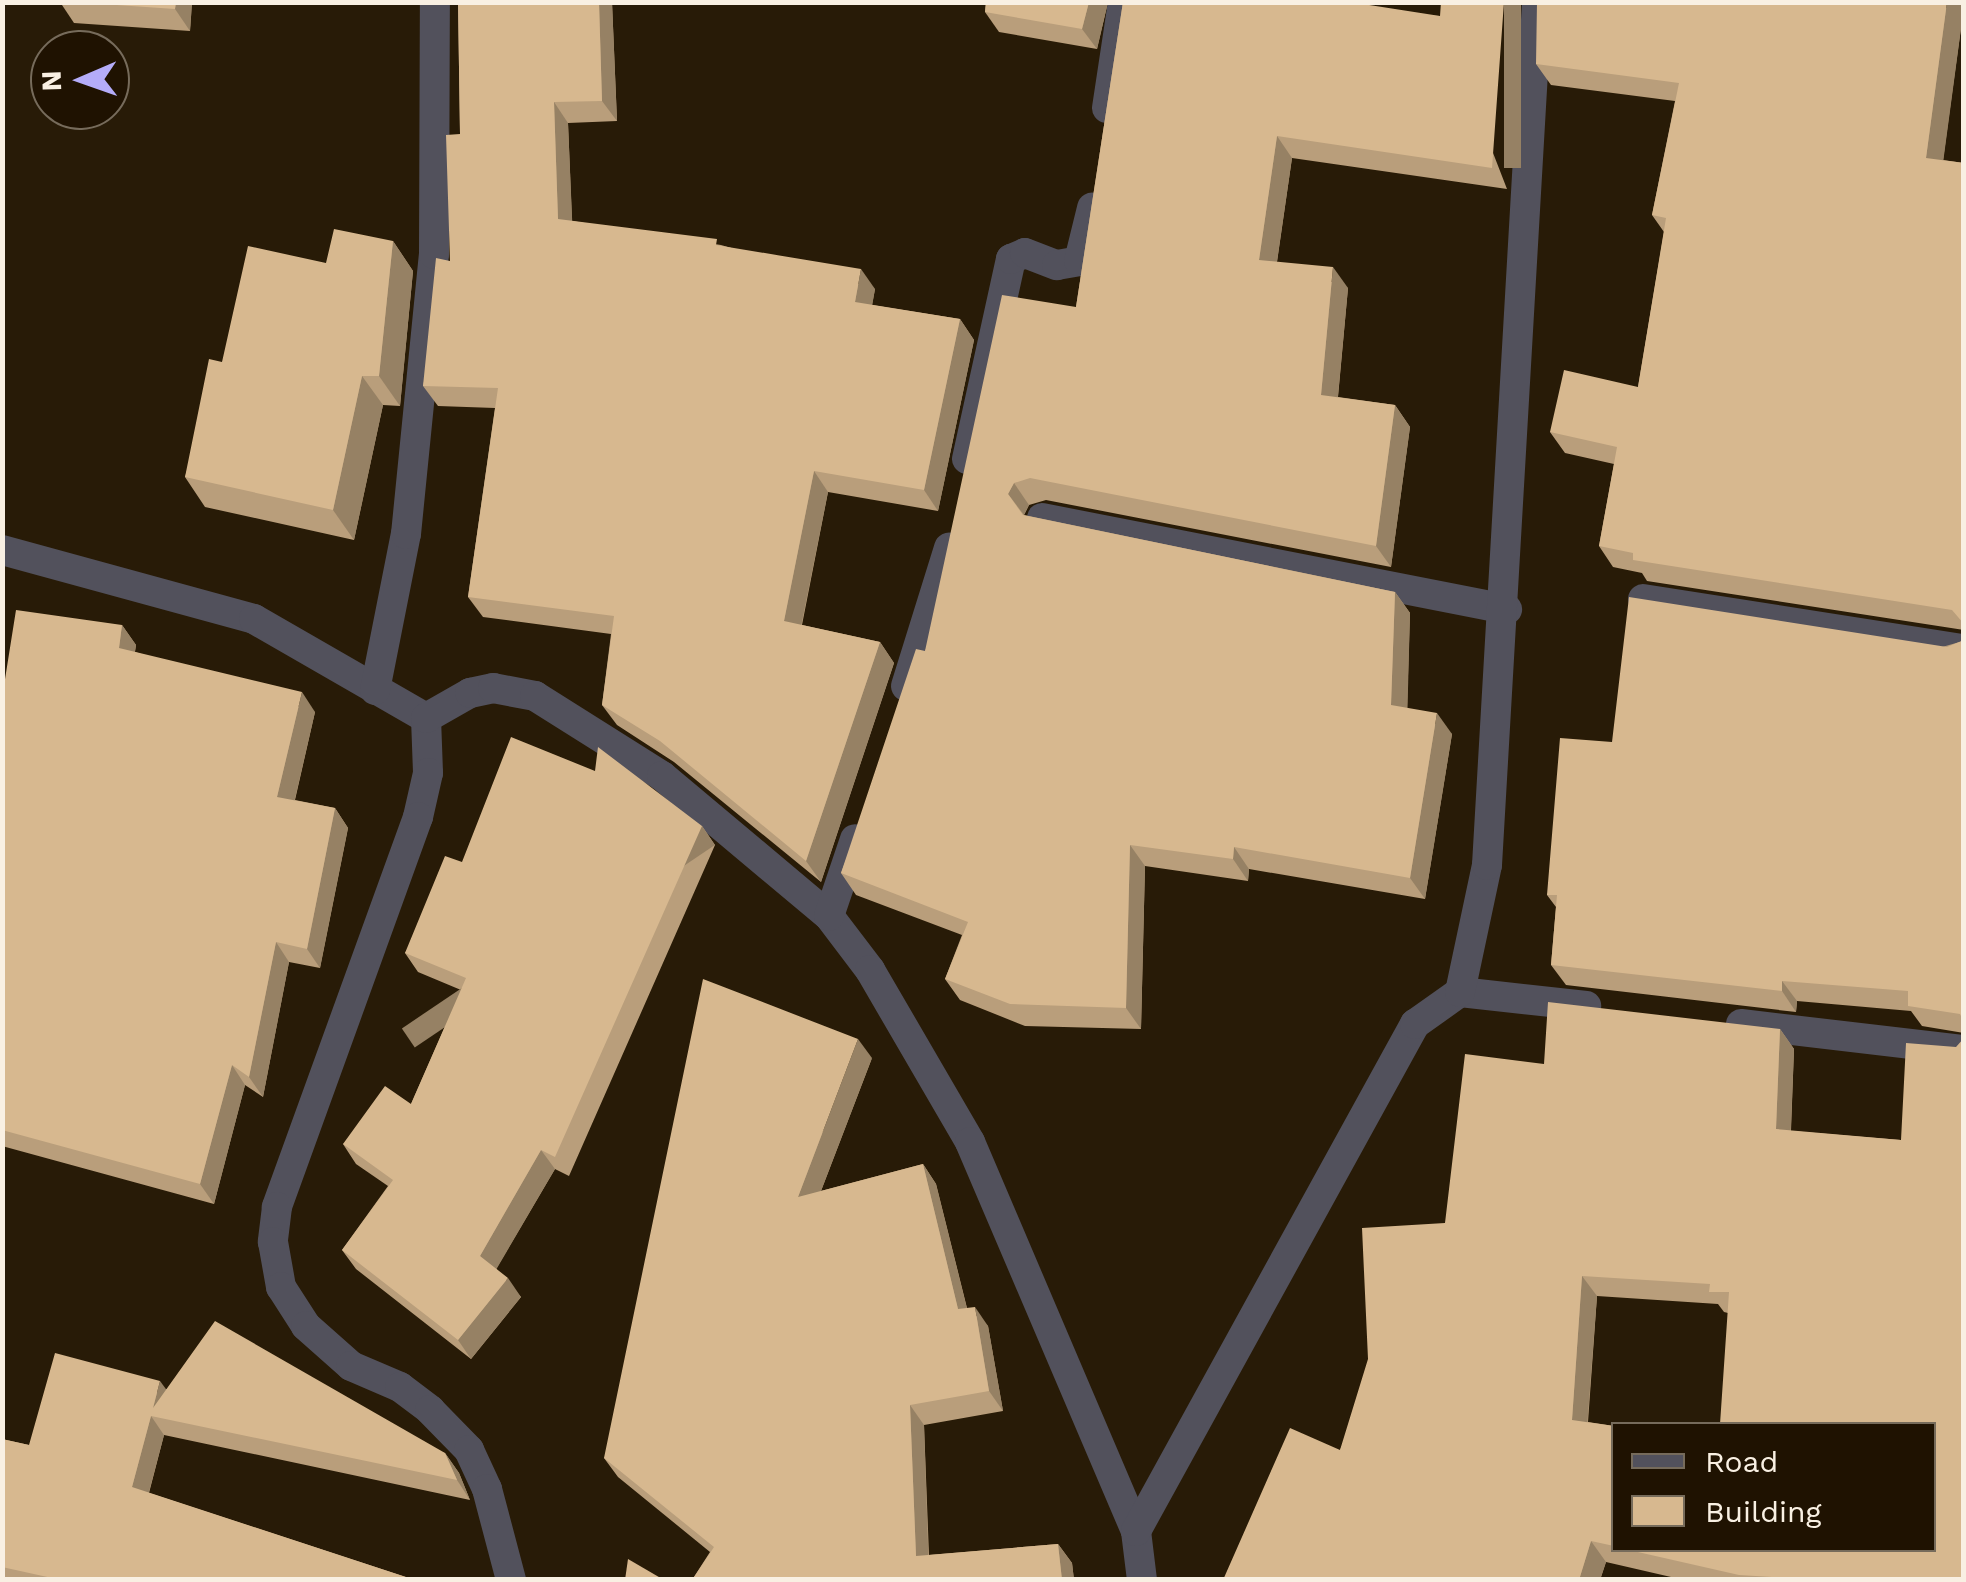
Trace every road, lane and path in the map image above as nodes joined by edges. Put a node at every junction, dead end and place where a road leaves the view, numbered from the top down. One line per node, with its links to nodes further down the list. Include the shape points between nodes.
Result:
1 (435, 2): 11 (street, via 434,254 406,534)
2 (1123, 2): 4 (street)
3 (1537, 2): 9 (street, via 1520,214)
4 (1103, 138)
5 (1097, 176): 13 (street, via 1079,262 1057,265 1025,253 1010,261 944,574)
6 (1042, 518): 9 (street)
7 (4, 556): 11 (street, via 254,618)
8 (1643, 599): 10 (street)
9 (1506, 609): 16 (street, via 1487,865)
10 (1964, 648)
11 (374, 690): 12 (street)
12 (426, 718): 15 (street, via 493,688 535,696 662,776); 21 (street, via 430,755 418,817 277,1207 273,1242 281,1287 306,1326 351,1366 400,1387 469,1450 487,1488)
13 (896, 718)
14 (866, 808): 15 (street)
15 (830, 916): 20 (street, via 870,970 970,1142)
16 (1460, 992): 17 (street); 20 (street, via 1416,1024)
17 (1615, 1010)
18 (1712, 1021): 19 (street)
19 (1964, 1050)
20 (1136, 1531): 22 (street)
21 (511, 1580)
22 (1142, 1580)

